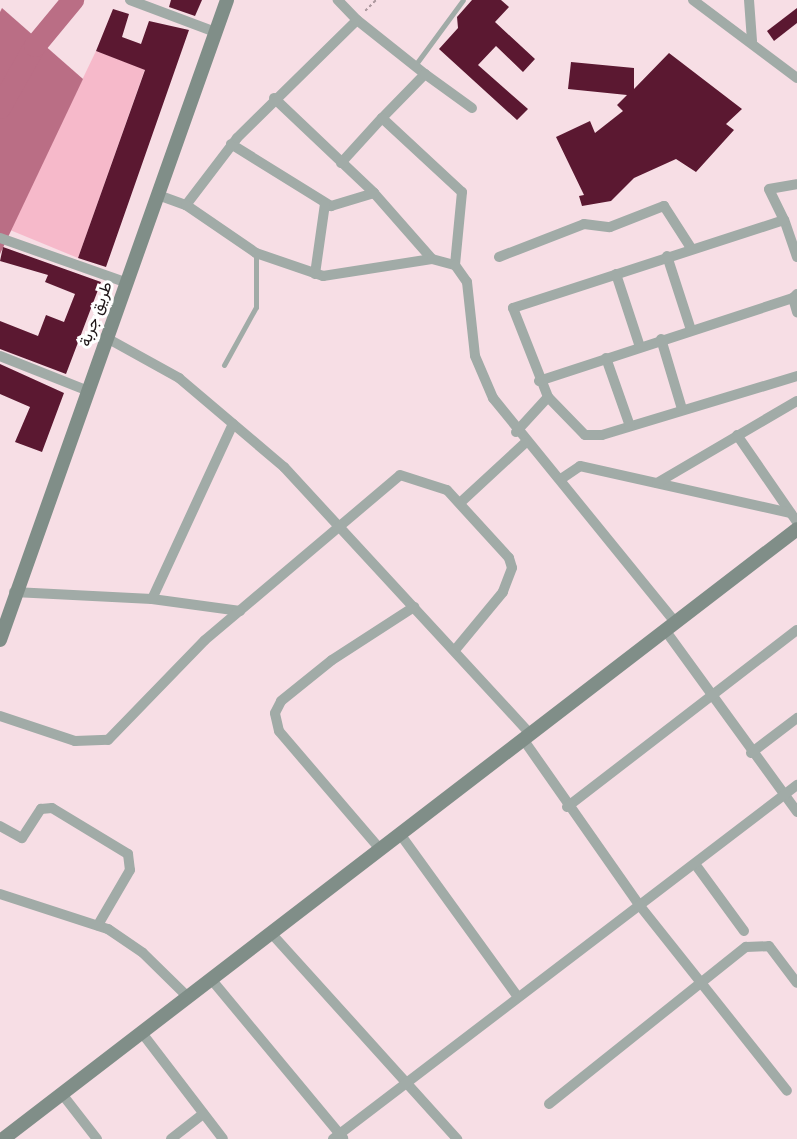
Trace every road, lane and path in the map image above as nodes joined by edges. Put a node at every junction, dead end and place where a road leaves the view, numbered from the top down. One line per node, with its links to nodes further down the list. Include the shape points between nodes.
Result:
1 (130, 0): 9 (street)
2 (227, 0): 9 (main road, طريق جربة)
3 (338, 0): 8 (street)
4 (376, 0): 8 (path)
5 (463, 0): 11 (lane)
6 (693, 0): 10 (street)
7 (749, 0): 10 (street)
8 (357, 20): 11 (street, via 398,56); 14 (street)
9 (215, 32): 21 (main road, طريق جربة)
10 (752, 41): 13 (street)
11 (416, 64): 12 (street)
12 (425, 75): 15 (street); 16 (street)
13 (797, 78)
14 (274, 98): 17 (street); 18 (street)
15 (472, 108)
16 (382, 118): 18 (street); 32 (street, via 462,192)
17 (231, 144): 22 (street); 23 (street)
18 (341, 163): 20 (street)
19 (797, 183): 24 (street, via 769,189)
20 (374, 193): 22 (street); 31 (street)
21 (158, 195): 23 (street); 35 (main road, طريق جربة)
22 (325, 204): 33 (street)
23 (186, 205): 27 (street)
24 (784, 220): 26 (street); 30 (street)
25 (0, 238): 35 (street)
26 (691, 248): 28 (street); 29 (street, via 664,206 610,227 584,224)
27 (256, 253): 33 (street); 44 (lane, via 255,308)
28 (667, 256): 34 (street); 38 (street)
29 (499, 257)
30 (797, 257)
31 (432, 259): 32 (street); 33 (street, via 352,275)
32 (455, 265): 53 (street, via 468,289 478,366)
33 (315, 274)
34 (616, 274): 41 (street); 46 (street, via 515,304 514,317)
35 (125, 282): 39 (main road, طريق جربة)
36 (795, 296): 37 (street); 38 (street)
37 (797, 312)
38 (692, 330): 40 (street)
39 (105, 337): 47 (main road, طريق جربة); 51 (street, via 178,378)
40 (661, 339): 41 (street); 50 (street)
41 (640, 347): 43 (street)
42 (0, 356): 47 (street)
43 (606, 358): 46 (street); 52 (street)
44 (224, 365)
45 (797, 376): 50 (street)
46 (539, 381): 48 (street)
47 (86, 390): 62 (main road, طريق جربة)
48 (548, 397): 52 (street, via 585,435); 53 (street)
49 (797, 401): 54 (street)
50 (682, 409): 52 (street)
51 (233, 424): 60 (street, via 284,467); 63 (street)
52 (630, 426)
53 (516, 432): 55 (street)
54 (737, 435): 57 (street); 59 (street)
55 (525, 443): 56 (street); 58 (street)
56 (561, 479): 57 (street, via 580,466); 66 (street)
57 (657, 483): 59 (street)
58 (461, 502): 60 (street, via 437,484 400,475); 69 (street, via 512,568 503,592)
59 (794, 518)
60 (336, 525): 64 (street); 65 (street)
61 (797, 529): 66 (main road)
62 (14, 592): 63 (street); 68 (main road, طريق جربة)
63 (152, 598): 65 (street)
64 (414, 608): 69 (street); 81 (street, via 332,660 281,701 275,713 279,731 298,756)
65 (240, 611): 71 (street, via 108,740 75,741)
66 (670, 626): 70 (street); 73 (main road)
67 (797, 630): 70 (street)
68 (0, 640)
69 (455, 650): 73 (street)
70 (714, 693): 74 (street); 77 (street)
71 (0, 716)
72 (797, 718): 74 (street)
73 (527, 736): 77 (street); 80 (main road)
74 (751, 753): 76 (street)
75 (797, 785): 76 (street)
76 (784, 795): 78 (street); 82 (street)
77 (567, 807): 84 (street)
78 (797, 812)
79 (0, 826): 85 (street, via 22,838 41,809 52,808 128,854 130,870)
80 (400, 834): 81 (main road); 92 (street)
81 (380, 849): 87 (main road)
82 (695, 864): 84 (street); 86 (street)
83 (0, 894): 85 (street)
84 (640, 906): 90 (street); 92 (street)
85 (98, 925): 91 (street, via 143,952)
86 (744, 931)
87 (271, 933): 88 (main road); 94 (street)
88 (211, 979): 91 (main road); 99 (street)
89 (797, 983): 90 (street, via 760,943 746,947)
90 (701, 985): 95 (street); 97 (street)
91 (188, 997): 93 (main road)
92 (518, 997): 94 (street)
93 (142, 1033): 96 (main road); 98 (street)
94 (407, 1081): 99 (street); 104 (street)
95 (787, 1092)
96 (62, 1094): 100 (main road); 101 (street)
97 (549, 1104)
98 (203, 1114): 102 (street); 103 (street)
99 (339, 1137)
100 (3, 1139)
101 (97, 1139)
102 (171, 1139)
103 (223, 1139)
104 (458, 1139)

